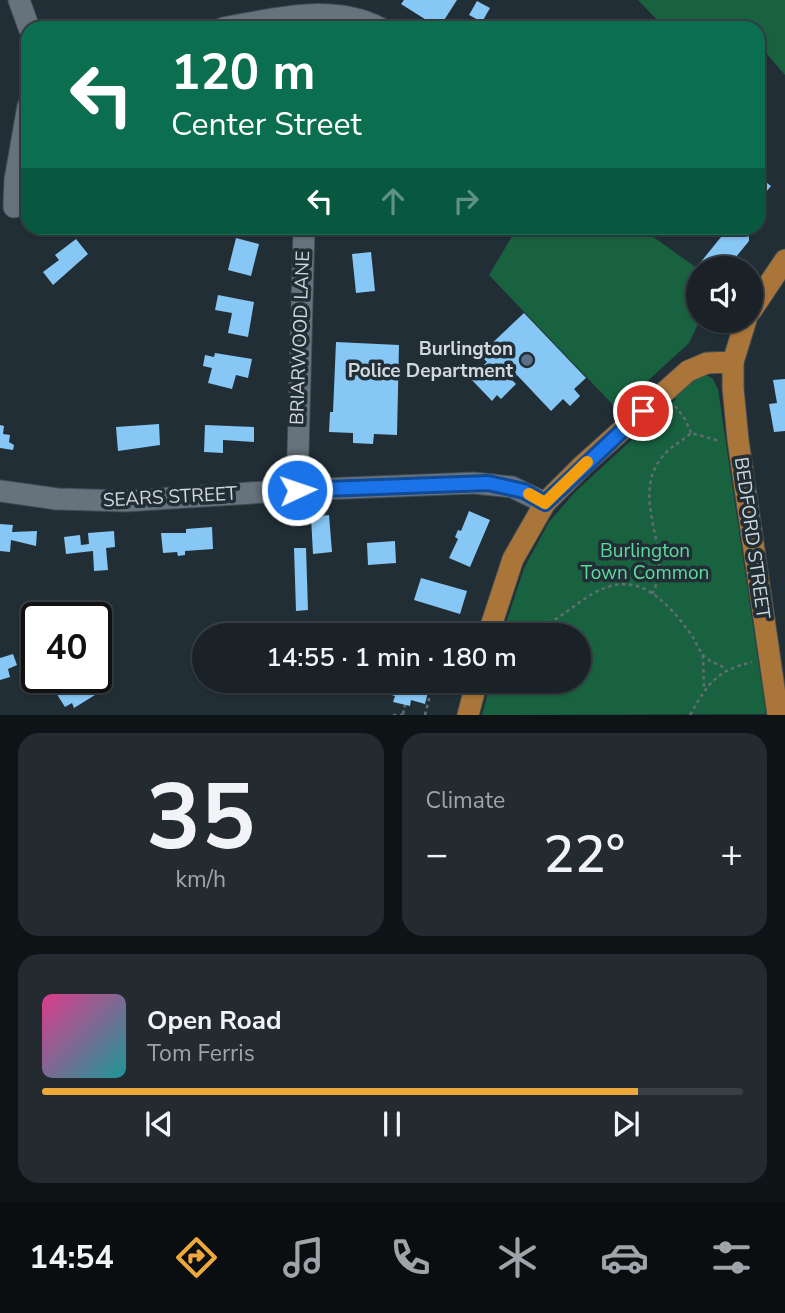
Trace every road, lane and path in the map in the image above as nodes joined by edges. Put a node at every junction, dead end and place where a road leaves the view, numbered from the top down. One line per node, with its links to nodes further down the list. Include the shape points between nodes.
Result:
1 (19, 0): 3 (street)
2 (323, 14): 4 (street); 5 (street)
3 (26, 21)
4 (265, 21)
5 (362, 21)
6 (21, 146): 7 (street)
7 (14, 207)
8 (304, 235): 16 (street, BRIARWOOD LANE)
9 (785, 260): 10 (main road)
10 (763, 293)
11 (742, 333): 12 (main road, BEDFORD STREET)
12 (733, 362): 18 (main road, via 707,363 688,371); 23 (main road, BEDFORD STREET, via 738,440)
13 (671, 403): 14 (path)
14 (691, 433): 15 (path); 19 (path, via 665,454 652,475 649,506 660,570)
15 (725, 442)
16 (297, 490): 17 (street, SEARS STREET, via 108,502); 18 (street, SEARS STREET, via 488,483 524,491)
17 (0, 491)
18 (545, 503): 20 (main road, via 513,559)
19 (652, 594): 21 (path, via 637,586 612,586 594,592); 22 (path, via 684,625)
20 (492, 623)
21 (550, 623)
22 (703, 655): 24 (path); 25 (path)
23 (769, 659): 24 (path); 34 (main road, BEDFORD STREET)
24 (726, 668): 25 (path)
25 (704, 690): 33 (path)
26 (430, 693): 31 (path)
27 (467, 693): 32 (main road)
28 (405, 705): 29 (path)
29 (404, 714): 30 (path)
30 (393, 715)
31 (425, 715)
32 (468, 715)
33 (690, 715)
34 (778, 715)

